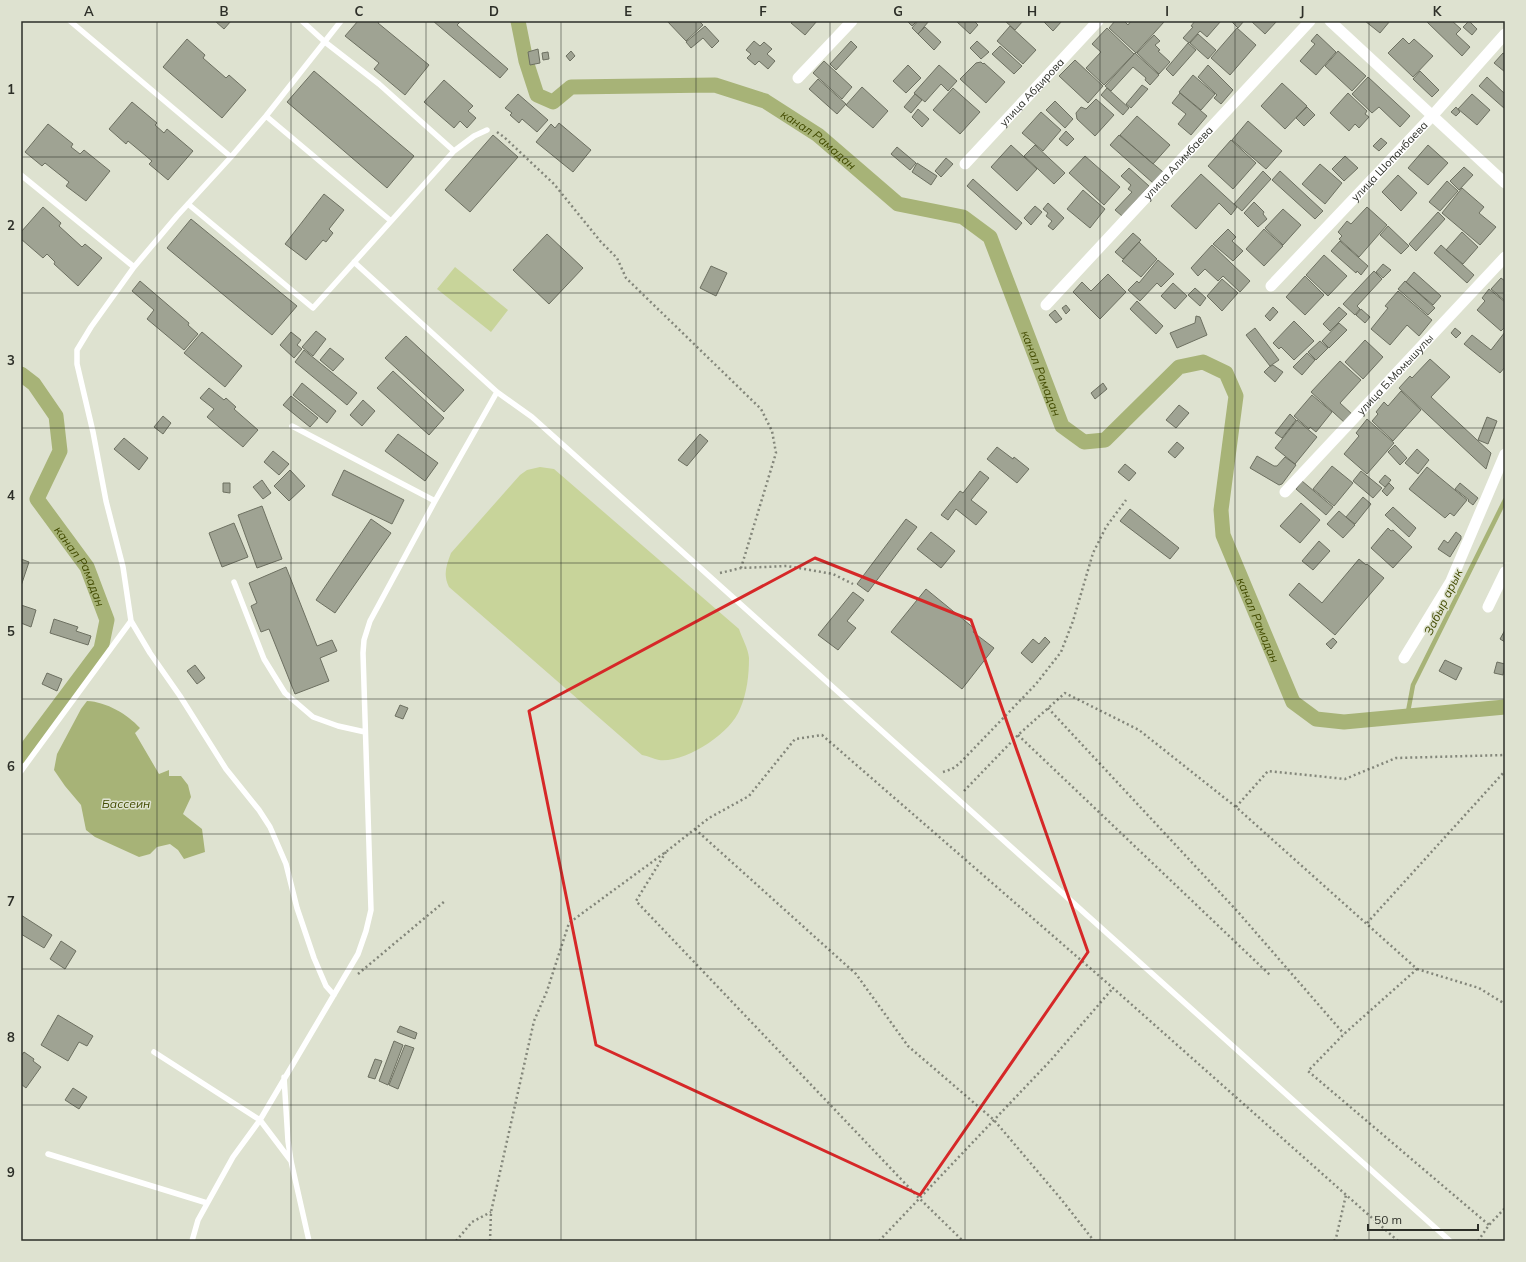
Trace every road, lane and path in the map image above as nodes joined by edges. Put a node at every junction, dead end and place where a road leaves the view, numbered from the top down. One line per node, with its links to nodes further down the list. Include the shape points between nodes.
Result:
1 (70, 21): 15 (lane)
2 (302, 21): 9 (lane)
3 (342, 21): 9 (lane)
4 (852, 21): 10 (street)
5 (1098, 21): 16 (street, улица Абдирова)
6 (1310, 21): 25 (street, улица Алимбаева)
7 (1330, 21): 11 (street)
8 (1505, 34): 11 (street, улица Шопанбаева)
9 (325, 42): 12 (lane); 14 (lane, via 379,84)
10 (798, 78)
11 (1433, 115): 18 (street); 24 (street, улица Шопанбаева)
12 (266, 116): 15 (lane); 20 (lane)
13 (487, 130): 14 (lane); 32 (path, via 494,130 504,137 554,184 616,258 626,278 761,410 772,431 776,453)
14 (454, 151): 20 (lane)
15 (231, 157): 19 (lane)
16 (965, 164)
17 (21, 175): 23 (lane)
18 (1505, 183)
19 (188, 204): 22 (lane, via 313,308); 23 (lane)
20 (391, 221): 22 (lane)
21 (1505, 257): 29 (street, улица Б.Момышулы)
22 (354, 262): 26 (lane)
23 (134, 267): 38 (lane, via 77,350 77,364 123,567)
24 (1271, 286)
25 (1046, 306)
26 (497, 392): 31 (lane); 34 (lane, via 532,417)
27 (292, 426): 31 (lane)
28 (1505, 454): 39 (street, via 1451,581)
29 (1286, 492)
30 (1126, 500): 44 (path, via 1106,527 1093,553 1061,652 1036,684 959,764 942,773)
31 (435, 501): 41 (lane, via 370,621 366,634 363,653)
32 (741, 568): 34 (path); 36 (path, via 787,566 833,574)
33 (1505, 572): 37 (street)
34 (708, 576): 44 (lane)
35 (234, 582): 41 (lane, via 264,659 285,693 313,717)
36 (853, 584)
37 (1488, 607)
38 (131, 621): 45 (lane); 57 (lane, via 226,769 270,827 286,864 297,908 314,958 326,986)
39 (1404, 658)
40 (1048, 708): 42 (path); 48 (path, via 1065,693 1139,730); 59 (path, via 1238,912)
41 (365, 732): 57 (lane, via 371,910 358,954)
42 (1018, 735): 47 (path); 55 (path)
43 (1505, 754): 48 (path, via 1396,758 1345,779 1268,771)
44 (925, 769): 47 (lane)
45 (21, 771)
46 (1505, 771): 52 (path)
47 (957, 799): 81 (lane)
48 (1236, 807): 52 (path)
49 (695, 829): 50 (path); 56 (path, via 709,818 749,796 795,739 822,735); 63 (path, via 856,974 908,1046)
50 (667, 851): 67 (path, via 636,901); 70 (path, via 569,923 547,991 534,1021)
51 (445, 900): 54 (path)
52 (1367, 923): 53 (path)
53 (1418, 969): 58 (path, via 1479,988); 59 (path)
54 (357, 975)
55 (1270, 975)
56 (1113, 988): 63 (path, via 1051,1060); 66 (path)
57 (334, 995): 61 (lane)
58 (1505, 1004)
59 (1344, 1034): 71 (path, via 1308,1071)
60 (154, 1052): 62 (lane)
61 (284, 1077): 62 (lane); 65 (lane)
62 (260, 1120): 65 (lane); 68 (lane, via 234,1157)
63 (994, 1120): 67 (path); 78 (path)
64 (48, 1154): 68 (lane)
65 (290, 1161): 73 (lane)
66 (1346, 1195): 79 (path); 80 (path)
67 (919, 1198): 76 (path); 77 (path)
68 (208, 1203): 72 (lane, via 198,1220)
69 (1505, 1208): 71 (path)
70 (491, 1212): 74 (path, via 472,1222); 75 (path)
71 (1489, 1225): 82 (path)
72 (192, 1241)
73 (309, 1241)
74 (456, 1241)
75 (490, 1241)
76 (879, 1241)
77 (963, 1241)
78 (1094, 1241)
79 (1334, 1241)
80 (1398, 1241)
81 (1450, 1241)
82 (1478, 1241)

